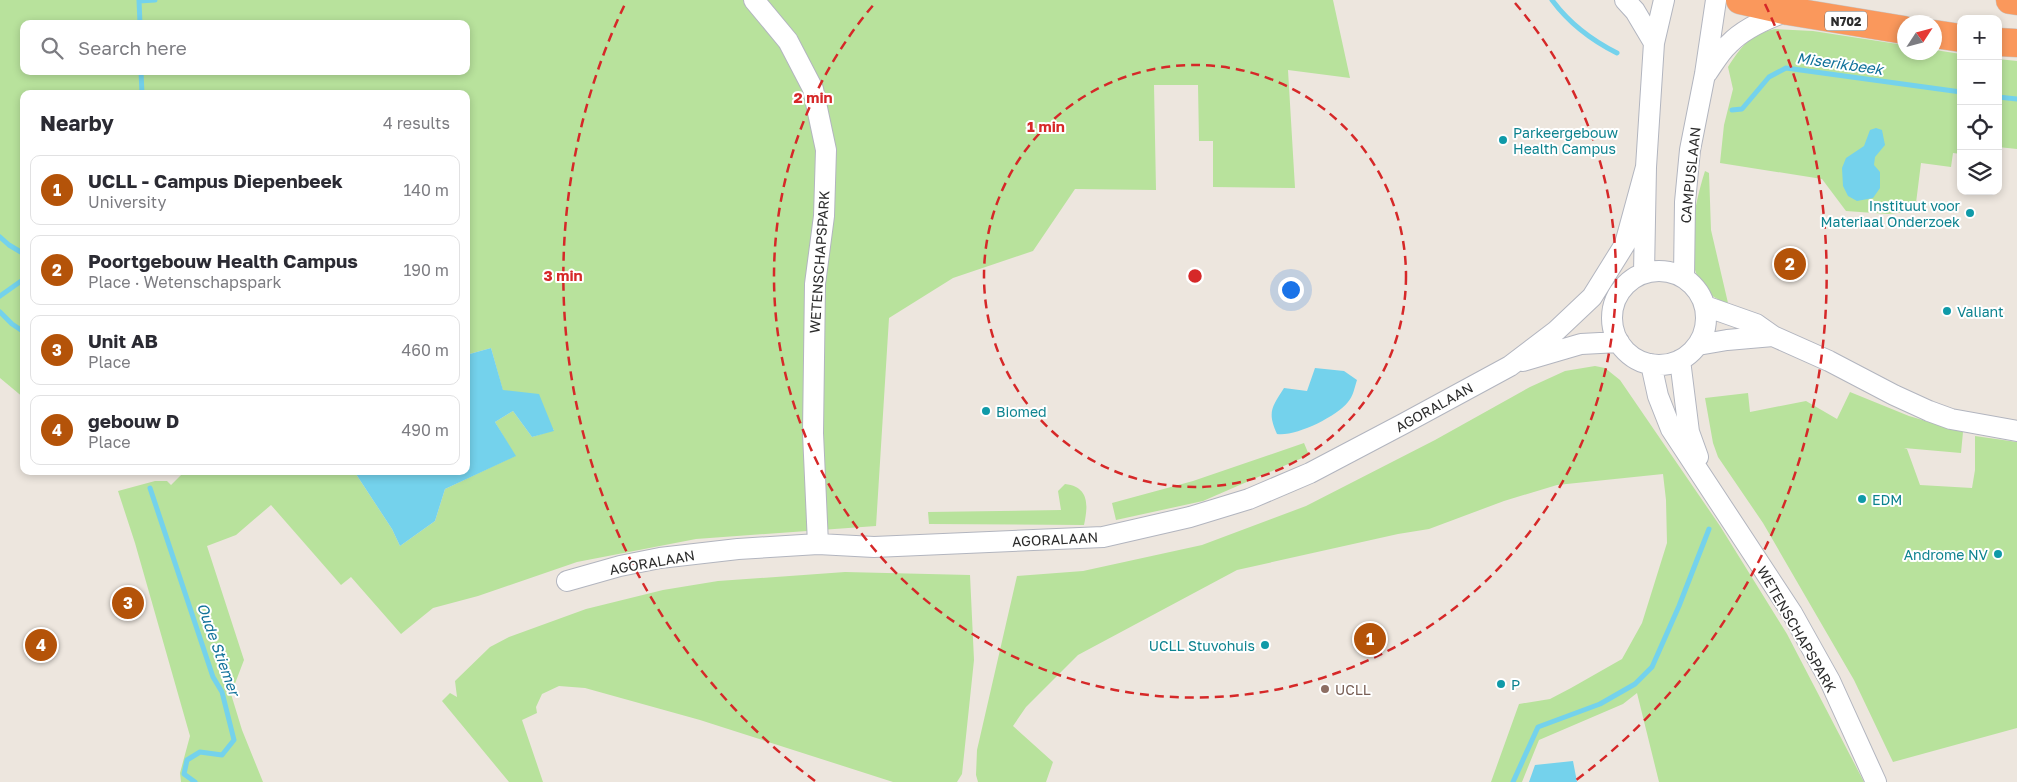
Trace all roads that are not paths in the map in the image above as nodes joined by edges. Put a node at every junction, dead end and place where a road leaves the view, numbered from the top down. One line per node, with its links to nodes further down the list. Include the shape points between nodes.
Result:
1 (754, 0): 30 (street, WETENSCHAPSPARK, via 788,41 813,90 826,150 824,216 815,284 813,433)
2 (1625, 0): 14 (street)
3 (1664, 0): 14 (street)
4 (1716, 0): 15 (street, CAMPUSLAAN)
5 (1740, 0): 8 (highway, N702)
6 (2010, 0): 7 (highway)
7 (2017, 1)
8 (1788, 11): 9 (highway, N702); 15 (street, CAMPUSLAAN, via 1770,17 1729,43)
9 (1897, 29)
10 (1942, 35): 11 (highway)
11 (1957, 37)
12 (2002, 42): 13 (highway)
13 (2017, 43)
14 (1654, 44): 16 (street)
15 (1705, 74): 18 (street, CAMPUSLAAN, via 1690,150 1685,202)
16 (1646, 167): 17 (street); 21 (street, AGORALAAN, via 1625,244 1592,297)
17 (1644, 273): 18 (street, via 1658,270); 20 (street, via 1624,286)
18 (1684, 277): 19 (street, via 1693,285)
19 (1705, 306): 22 (street, via 1756,324); 24 (street, via 1704,333)
20 (1613, 307): 21 (street, AGORALAAN, via 1598,309); 23 (street, via 1613,325)
21 (1556, 331): 27 (street, AGORALAAN)
22 (1773, 336): 24 (street); 28 (street, via 1830,360 1929,411)
23 (1619, 342): 26 (street, via 1633,355); 27 (street, AGORALAAN, via 1581,344)
24 (1698, 345): 25 (street)
25 (1680, 360): 26 (street, via 1663,365); 29 (street, WETENSCHAPSPARK, via 1689,432)
26 (1651, 364): 29 (street, WETENSCHAPSPARK, via 1658,396 1671,429)
27 (1510, 366): 30 (street, AGORALAAN, via 1310,473 1249,499 1190,517 1103,537 874,547)
28 (2017, 431)
29 (1707, 482): 32 (street, WETENSCHAPSPARK, via 1792,613 1830,681)
30 (818, 544): 31 (street, AGORALAAN, via 660,558)
31 (567, 581)
32 (1876, 782)

